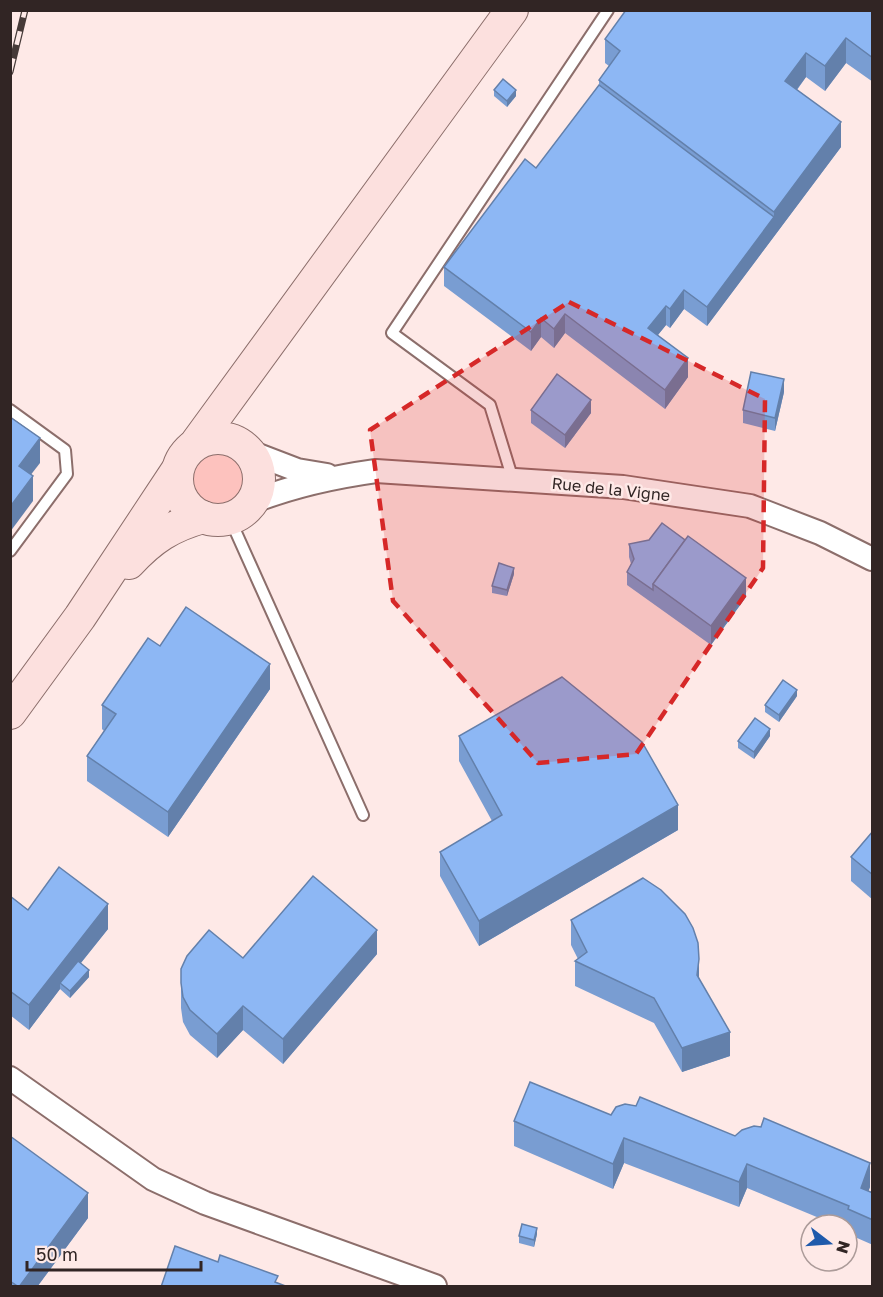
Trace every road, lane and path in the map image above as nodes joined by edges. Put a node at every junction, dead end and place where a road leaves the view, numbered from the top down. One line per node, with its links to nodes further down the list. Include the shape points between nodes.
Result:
1 (512, 10): 3 (main road)
2 (608, 10): 9 (lane, via 392,333 490,405)
3 (255, 364): 5 (main road); 6 (main road, via 241,408)
4 (10, 410): 11 (lane, via 65,450 67,474)
5 (197, 442): 6 (main road, via 213,437 231,439); 7 (main road, via 184,453)
6 (250, 452): 8 (street, Rue de la Vigne, via 297,470); 10 (main road, via 259,472 258,490)
7 (176, 472): 10 (main road, via 177,489 191,510); 13 (main road)
8 (338, 477): 9 (street, Rue de la Vigne, via 376,471); 10 (street, Rue de la Vigne, via 280,491)
9 (513, 480): 12 (street, Rue de la Vigne, via 623,487 750,506)
10 (229, 513): 13 (main road, via 177,525 144,547); 15 (lane)
11 (10, 551)
12 (873, 559)
13 (80, 617): 14 (main road)
14 (10, 713)
15 (363, 815)
16 (10, 1078): 17 (street, via 153,1179 205,1203)
17 (435, 1287)

